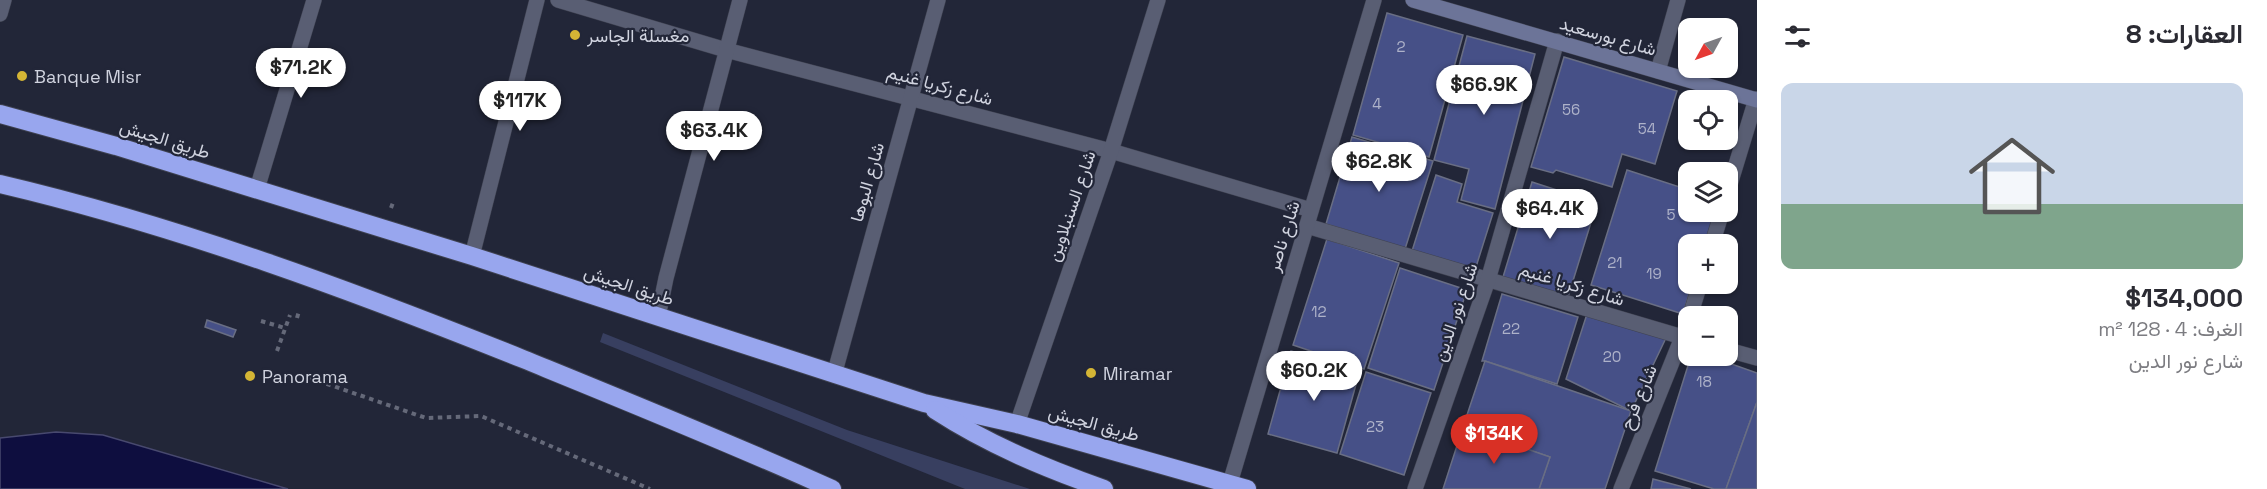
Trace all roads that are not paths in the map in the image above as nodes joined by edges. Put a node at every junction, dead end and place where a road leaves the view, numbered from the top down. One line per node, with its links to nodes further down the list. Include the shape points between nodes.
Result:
1 (4, 0): 12 (street)
2 (314, 0): 22 (street)
3 (537, 0): 25 (street)
4 (558, 0): 14 (street, شارع زكريا غنيم)
5 (740, 0): 14 (street)
6 (938, 0): 16 (street, شارع البوها)
7 (1158, 0): 19 (street, شارع السنبلاوين)
8 (1374, 0): 23 (street, شارع ناصر)
9 (1413, 0): 11 (main road, شارع بورسعيد)
10 (1678, 0): 15 (street)
11 (1448, 5): 13 (main road, شارع بورسعيد)
12 (0, 14)
13 (1557, 41): 15 (main road, شارع بورسعيد); 26 (street, شارع نور الدين)
14 (726, 50): 16 (street, شارع زكريا غنيم); 27 (street)
15 (1658, 71): 17 (main road, شارع بورسعيد)
16 (911, 97): 19 (street, شارع زكريا غنيم); 32 (street, شارع البوها)
17 (1756, 99): 20 (street)
18 (0, 114): 22 (highway, طريق الجيش)
19 (1111, 151): 23 (street, شارع زكريا غنيم); 34 (street, شارع السنبلاوين)
20 (1737, 162)
21 (0, 184): 36 (highway, via 66,200 289,271 470,338)
22 (256, 189): 25 (highway, طريق الجيش)
23 (1311, 210): 24 (street, شارع ناصر)
24 (1307, 226): 26 (street, شارع زكريا غنيم); 35 (street, شارع ناصر)
25 (472, 256): 27 (highway, طريق الجيش)
26 (1488, 280): 28 (street, شارع زكريا غنيم); 38 (street, شارع نور الدين)
27 (658, 317): 32 (highway, طريق الجيش)
28 (1678, 336)
29 (1738, 353): 31 (street)
30 (1678, 357): 39 (street, شارع فرح)
31 (1757, 358)
32 (834, 375): 33 (highway, طريق الجيش)
33 (924, 403): 34 (highway, طريق الجيش); 37 (highway, via 1000,448)
34 (1017, 424): 35 (highway, طريق الجيش)
35 (1239, 486)
36 (831, 489)
37 (1104, 489)
38 (1415, 489)
39 (1621, 489)

